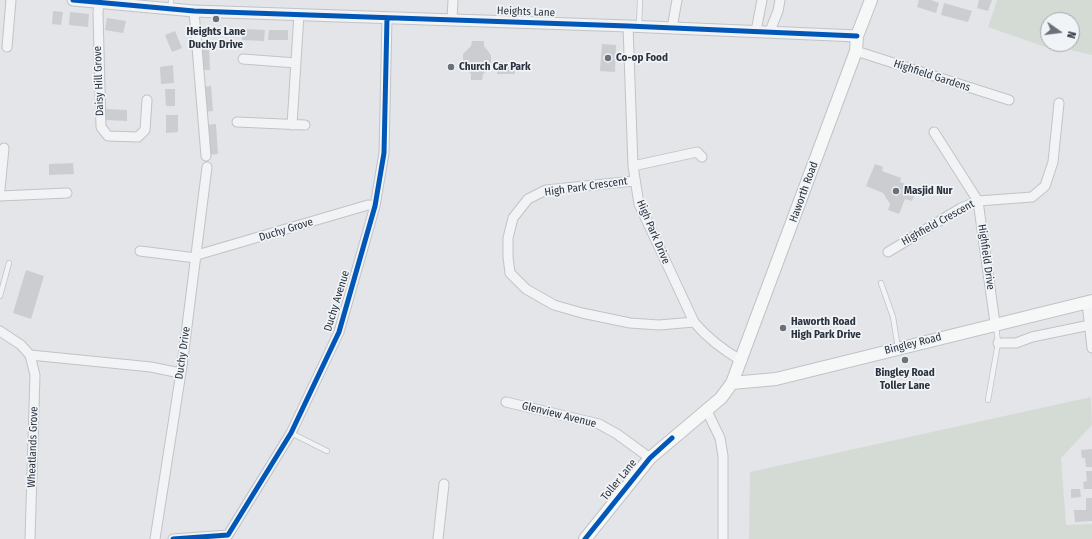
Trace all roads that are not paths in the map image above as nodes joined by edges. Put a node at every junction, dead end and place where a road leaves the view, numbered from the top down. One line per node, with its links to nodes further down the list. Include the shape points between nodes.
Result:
1 (11, 0): 21 (street)
2 (74, 0): 9 (street, Heights Lane)
3 (453, 0): 14 (street)
4 (640, 0): 16 (lane)
5 (677, 0): 17 (street)
6 (762, 0): 18 (street)
7 (780, 0): 19 (street)
8 (871, 0): 20 (main road, Haworth Road)
9 (99, 2): 10 (street, Heights Lane); 25 (street, Daisy Hill Grove, via 101,127 108,136 138,138 145,130)
10 (171, 4): 11 (street, Heights Lane)
11 (194, 11): 12 (street, Heights Lane); 33 (street)
12 (299, 14): 13 (street, Heights Lane); 24 (street)
13 (387, 18): 14 (street, Heights Lane); 42 (street, Duchy Avenue, via 384,153)
14 (452, 19): 15 (street, Heights Lane)
15 (628, 26): 16 (street, Heights Lane); 35 (street, High Park Drive)
16 (639, 26): 17 (street, Heights Lane)
17 (672, 28): 18 (street, Heights Lane)
18 (756, 31): 19 (street, Heights Lane)
19 (770, 31): 20 (street, Heights Lane)
20 (857, 36): 22 (main road, Haworth Road)
21 (7, 47)
22 (856, 51): 26 (street, Highfield Gardens); 58 (main road, Haworth Road)
23 (243, 59): 24 (street)
24 (296, 63): 29 (street)
25 (147, 100)
26 (1009, 100)
27 (1059, 103): 41 (street, Highfield Crescent, via 1053,162 1045,186 1032,197)
28 (237, 122): 29 (street)
29 (292, 125): 30 (street)
30 (305, 125)
31 (934, 132): 41 (street, Highfield Drive)
32 (4, 148): 38 (street)
33 (206, 156)
34 (702, 157): 35 (street, via 697,152)
35 (633, 166): 37 (street, High Park Drive)
36 (206, 167): 45 (street, Duchy Drive)
37 (634, 180): 50 (street, High Park Drive, via 639,204); 50 (street, High Park Crescent, via 546,190 528,199 513,218 508,238 510,273 526,289 554,305 582,313 630,323 659,325)
38 (0, 189)
39 (67, 193): 40 (street)
40 (0, 196)
41 (978, 201): 44 (street, Highfield Crescent, via 961,208); 51 (street, Highfield Drive)
42 (375, 206): 45 (street, Duchy Grove, via 368,205); 64 (street, Duchy Avenue, via 339,332)
43 (140, 252): 45 (street)
44 (888, 252)
45 (196, 257): 59 (street, Duchy Drive)
46 (9, 263): 48 (lane)
47 (881, 283): 55 (lane, via 893,317)
48 (0, 296)
49 (1090, 301): 51 (main road, Bingley Road); 52 (street)
50 (694, 322): 58 (street, High Park Drive, via 721,349)
51 (995, 323): 54 (lane); 55 (main road, Bingley Road)
52 (1090, 325): 54 (street, via 1016,342); 56 (street)
53 (0, 331): 57 (street, via 21,345)
54 (998, 343): 61 (lane)
55 (898, 348): 60 (main road, Bingley Road, via 776,379)
56 (1092, 348)
57 (30, 355): 59 (street, via 151,367); 69 (street, Wheatlands Grove, via 35,375)
58 (742, 361): 60 (main road, Haworth Road)
59 (180, 373): 70 (street, Duchy Drive)
60 (732, 384): 63 (main road, Toller Lane, via 721,398)
61 (988, 400)
62 (506, 402): 66 (street, Glenview Avenue, via 599,424)
63 (706, 409): 66 (main road, Toller Lane); 74 (street, via 720,438 723,456)
64 (291, 433): 65 (lane); 68 (street, Duchy Avenue)
65 (327, 451)
66 (650, 458): 73 (main road, Toller Lane)
67 (444, 484): 72 (street)
68 (229, 537): 71 (street, Duchy Avenue)
69 (30, 539)
70 (155, 539)
71 (173, 539)
72 (438, 539)
73 (585, 539)
74 (723, 539)

